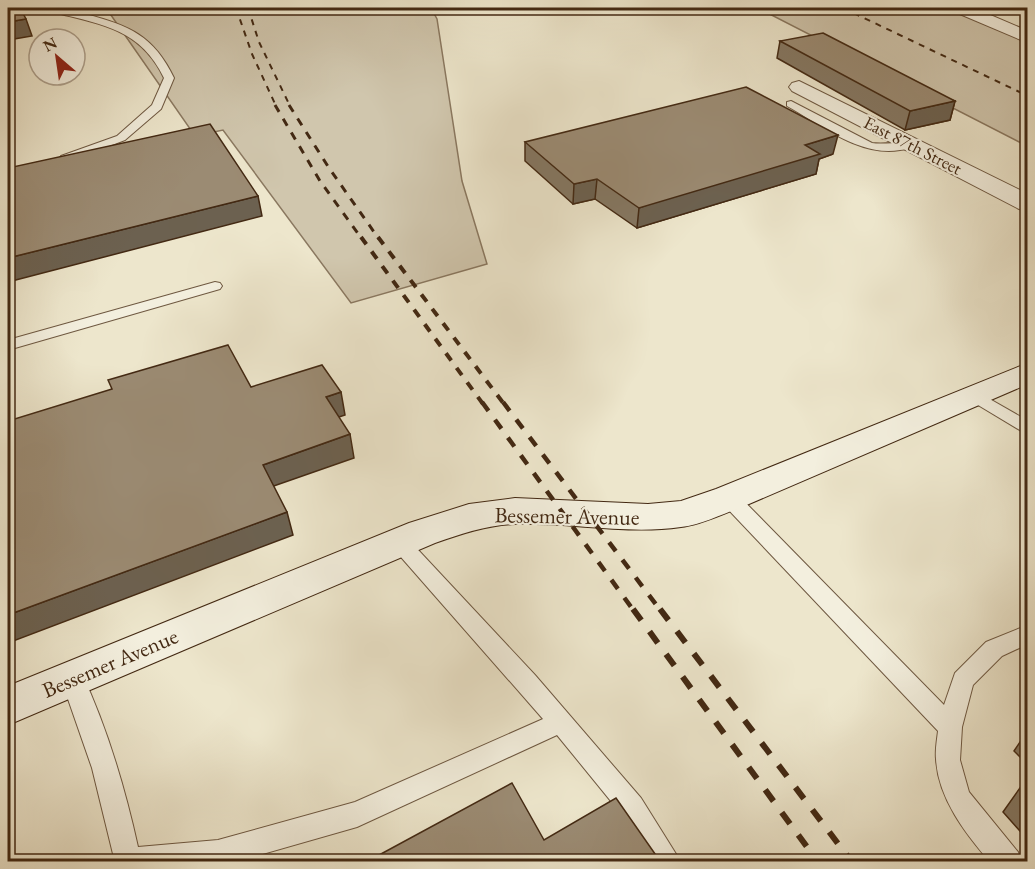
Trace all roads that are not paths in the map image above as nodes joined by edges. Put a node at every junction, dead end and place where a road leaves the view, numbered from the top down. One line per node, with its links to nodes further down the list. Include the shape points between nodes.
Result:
1 (58, 8): 5 (lane, via 112,24 137,38 154,52 169,78 157,107 121,138)
2 (961, 8): 3 (street)
3 (1028, 38)
4 (795, 96): 6 (street, East 87th Street, via 912,145)
5 (54, 163)
6 (1028, 204)
7 (215, 286): 8 (lane)
8 (8, 345)
9 (1028, 372): 10 (street, Bessemer Avenue)
10 (975, 394): 11 (lane); 12 (street, Bessemer Avenue)
11 (1028, 429)
12 (729, 498): 13 (street, Bessemer Avenue, via 683,514 648,517 515,511 469,516); 18 (lane)
13 (400, 543): 15 (street, Bessemer Avenue); 17 (lane)
14 (1028, 634): 18 (lane, via 994,649 963,680)
15 (73, 679): 16 (street, Bessemer Avenue); 19 (lane, via 122,833)
16 (8, 706)
17 (561, 723): 19 (lane, via 357,814 218,853); 20 (lane, via 632,807)
18 (950, 728): 21 (lane, via 948,760 958,798)
19 (125, 860)
20 (668, 861)
21 (1008, 861)

